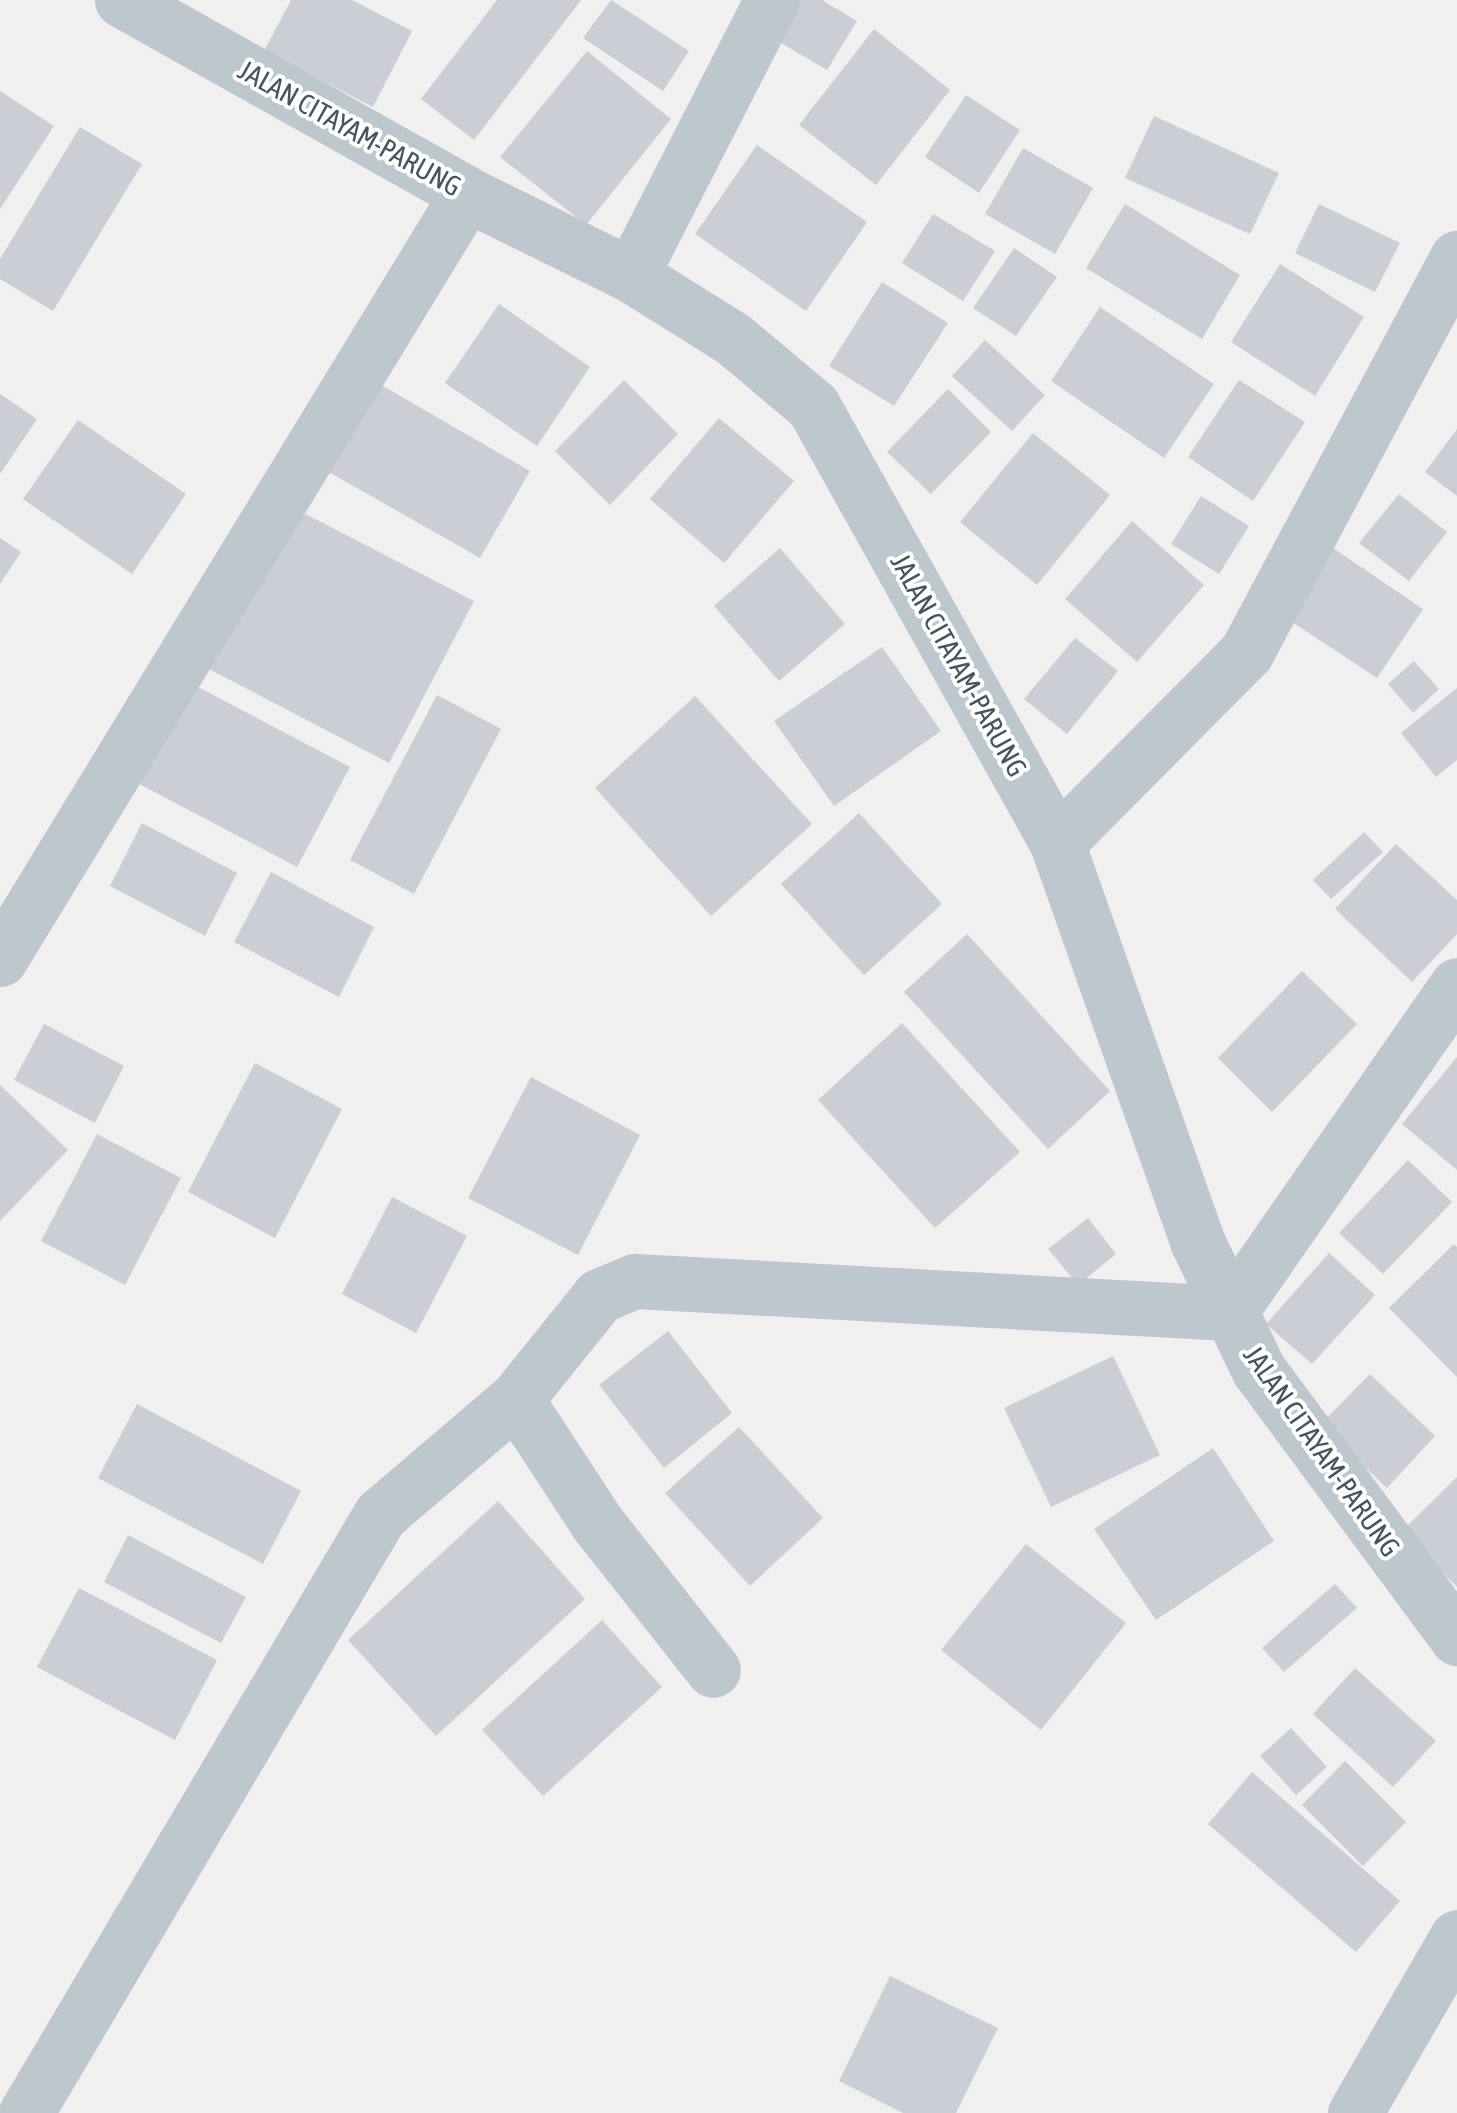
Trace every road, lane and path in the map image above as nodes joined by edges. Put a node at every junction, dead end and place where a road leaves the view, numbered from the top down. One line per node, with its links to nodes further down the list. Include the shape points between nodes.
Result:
1 (122, 0): 3 (street, JALAN CITAYAM-PARUNG)
2 (772, 0): 5 (street)
3 (467, 194): 5 (street, JALAN CITAYAM-PARUNG); 7 (street)
4 (1457, 258): 6 (street, via 1246,653)
5 (631, 275): 6 (street, JALAN CITAYAM-PARUNG, via 732,338 813,406)
6 (1056, 843): 9 (street, JALAN CITAYAM-PARUNG)
7 (0, 959)
8 (1457, 985): 9 (street)
9 (1229, 1313): 10 (street, via 635,1281 600,1296); 11 (street, JALAN CITAYAM-PARUNG, via 1258,1369)
10 (516, 1399): 12 (street, via 597,1522); 14 (street, via 380,1515)
11 (1457, 1638)
12 (713, 1670)
13 (1457, 1937): 15 (street)
14 (26, 2113)
15 (1355, 2113)

